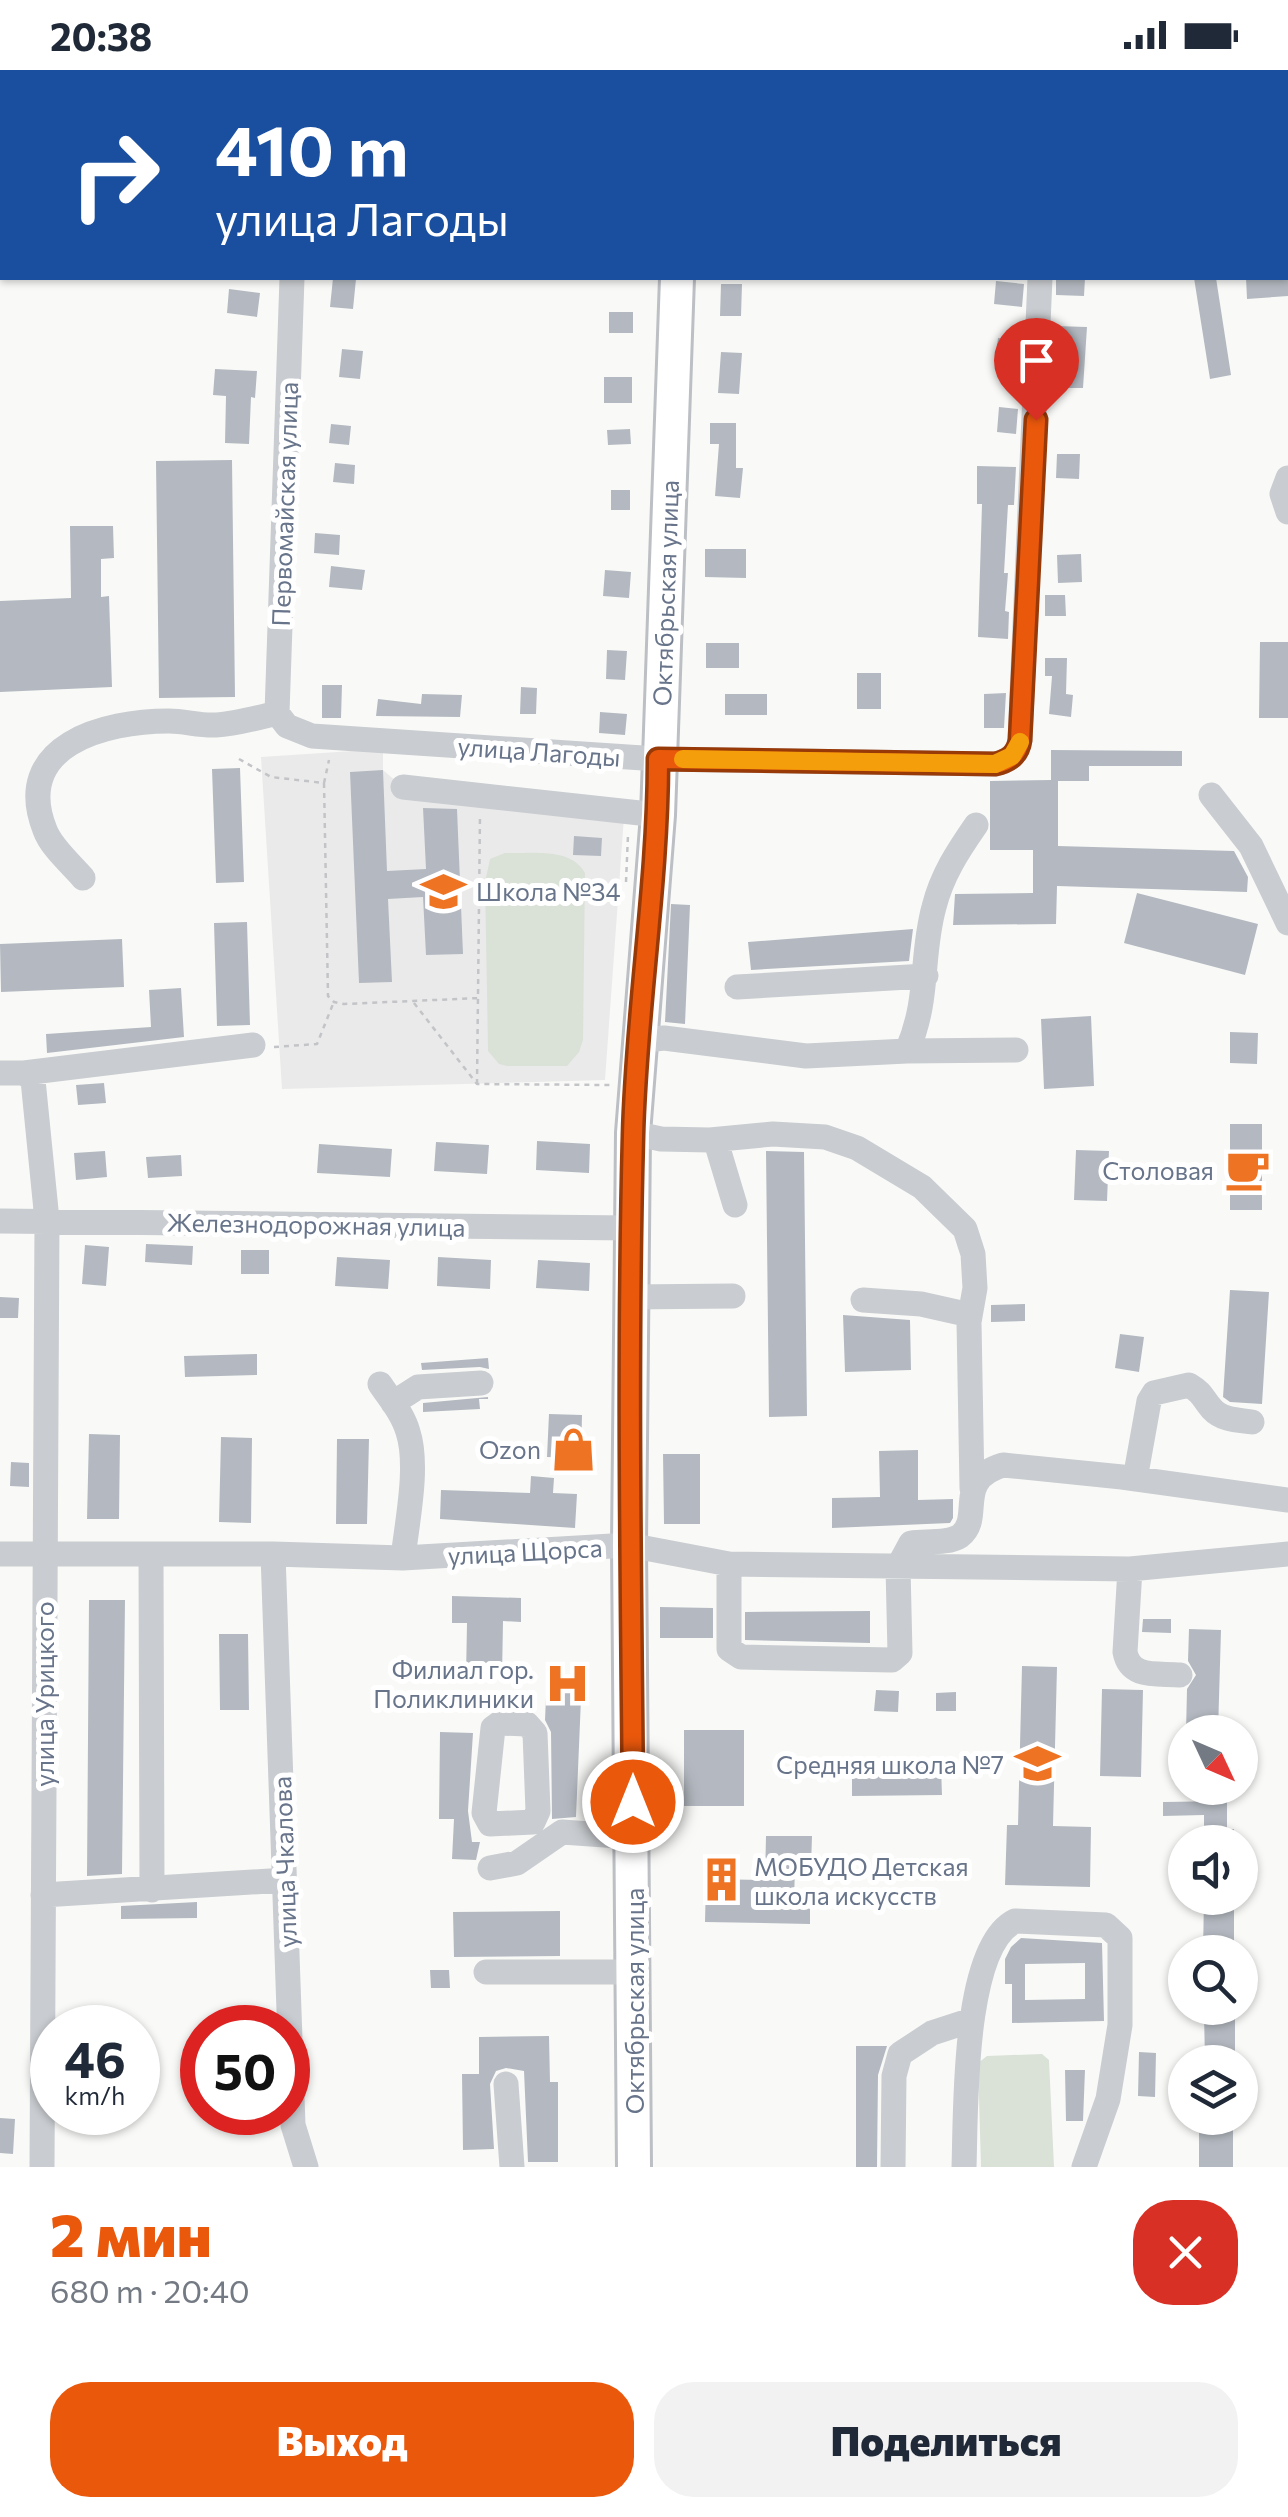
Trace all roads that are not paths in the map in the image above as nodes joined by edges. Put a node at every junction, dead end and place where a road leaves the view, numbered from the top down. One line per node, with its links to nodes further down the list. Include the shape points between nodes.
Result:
1 (292, 280): 6 (street, Первомайская улица)
2 (678, 280): 7 (main road, Октябрьская улица)
3 (1040, 280): 7 (street, улица Лагоды, via 1019,749 995,764)
4 (1288, 478): 5 (street, via 1282,494)
5 (1288, 512)
6 (282, 720): 7 (street, улица Лагоды, via 312,736); 12 (street, via 118,726 66,745 40,776 38,792 45,831)
7 (658, 759): 10 (main road, Октябрьская улица)
8 (402, 787): 10 (street)
9 (1211, 795): 13 (street, via 1251,846)
10 (658, 815): 16 (main road, Октябрьская улица)
11 (976, 825): 14 (street, via 944,874)
12 (83, 878)
13 (1288, 923)
14 (926, 976): 15 (street); 18 (street)
15 (737, 987)
16 (638, 1041): 18 (street, via 664,1038 806,1056); 21 (main road, Октябрьская улица)
17 (253, 1045): 20 (street)
18 (907, 1050): 19 (street)
19 (1016, 1050)
20 (12, 1073): 24 (street, улица Урицкого, via 33,1080)
21 (633, 1133): 22 (street); 26 (main road, Октябрьская улица)
22 (710, 1140): 23 (street, via 720,1151); 30 (street, via 825,1137 857,1148 922,1188 965,1228 975,1288)
23 (734, 1205)
24 (47, 1220): 25 (street, Железнодорожная улица); 26 (street, Железнодорожная улица); 38 (street, улица Урицкого)
25 (0, 1221)
26 (631, 1228): 28 (main road, Октябрьская улица)
27 (733, 1296): 28 (street)
28 (630, 1297): 36 (main road, Октябрьская улица)
29 (863, 1300): 30 (street)
30 (970, 1315): 34 (street)
31 (481, 1383): 42 (street, via 386,1394 409,1433 412,1454)
32 (1252, 1422): 33 (street, via 1223,1417 1189,1385 1154,1393)
33 (1134, 1479): 34 (street, via 1003,1465); 35 (street)
34 (972, 1488): 44 (street, via 963,1533 911,1543)
35 (1288, 1500)
36 (629, 1544): 42 (street, улица Щорса); 43 (street, улица Щорса); 48 (main road, Октябрьская улица)
37 (0, 1554): 38 (street, улица Щорса)
38 (44, 1554): 39 (street, улица Щорса); 53 (street, улица Урицкого)
39 (152, 1554): 40 (street, улица Щорса); 52 (street)
40 (274, 1554): 42 (street, улица Щорса); 51 (street, улица Чкалова)
41 (1288, 1554): 45 (street, улица Щорса)
42 (404, 1558)
43 (729, 1564): 44 (street, улица Щорса); 44 (street, via 729,1649 746,1659 892,1660 900,1652)
44 (898, 1567): 45 (street, улица Щорса)
45 (1130, 1569): 46 (street, via 1127,1664 1136,1672)
46 (1180, 1675)
47 (520, 1824): 49 (street)
48 (633, 1836): 49 (street, via 562,1832); 55 (main road, Октябрьская улица)
49 (524, 1860): 50 (street)
50 (490, 1868)
51 (285, 1880): 52 (street); 59 (street, улица Чкалова, via 293,2125)
52 (152, 1890): 53 (street)
53 (43, 1896): 58 (street, улица Урицкого)
54 (486, 1972): 55 (street)
55 (634, 1972): 61 (main road, Октябрьская улица)
56 (972, 2020): 62 (street, via 932,2033 900,2054); 63 (street); 64 (street, via 987,1956 1004,1927 1015,1922 1115,1930 1122,1946 1120,2025 1108,2100)
57 (506, 2084): 60 (street)
58 (42, 2167)
59 (306, 2167)
60 (512, 2167)
61 (634, 2167)
62 (893, 2167)
63 (964, 2167)
64 (1084, 2167)

